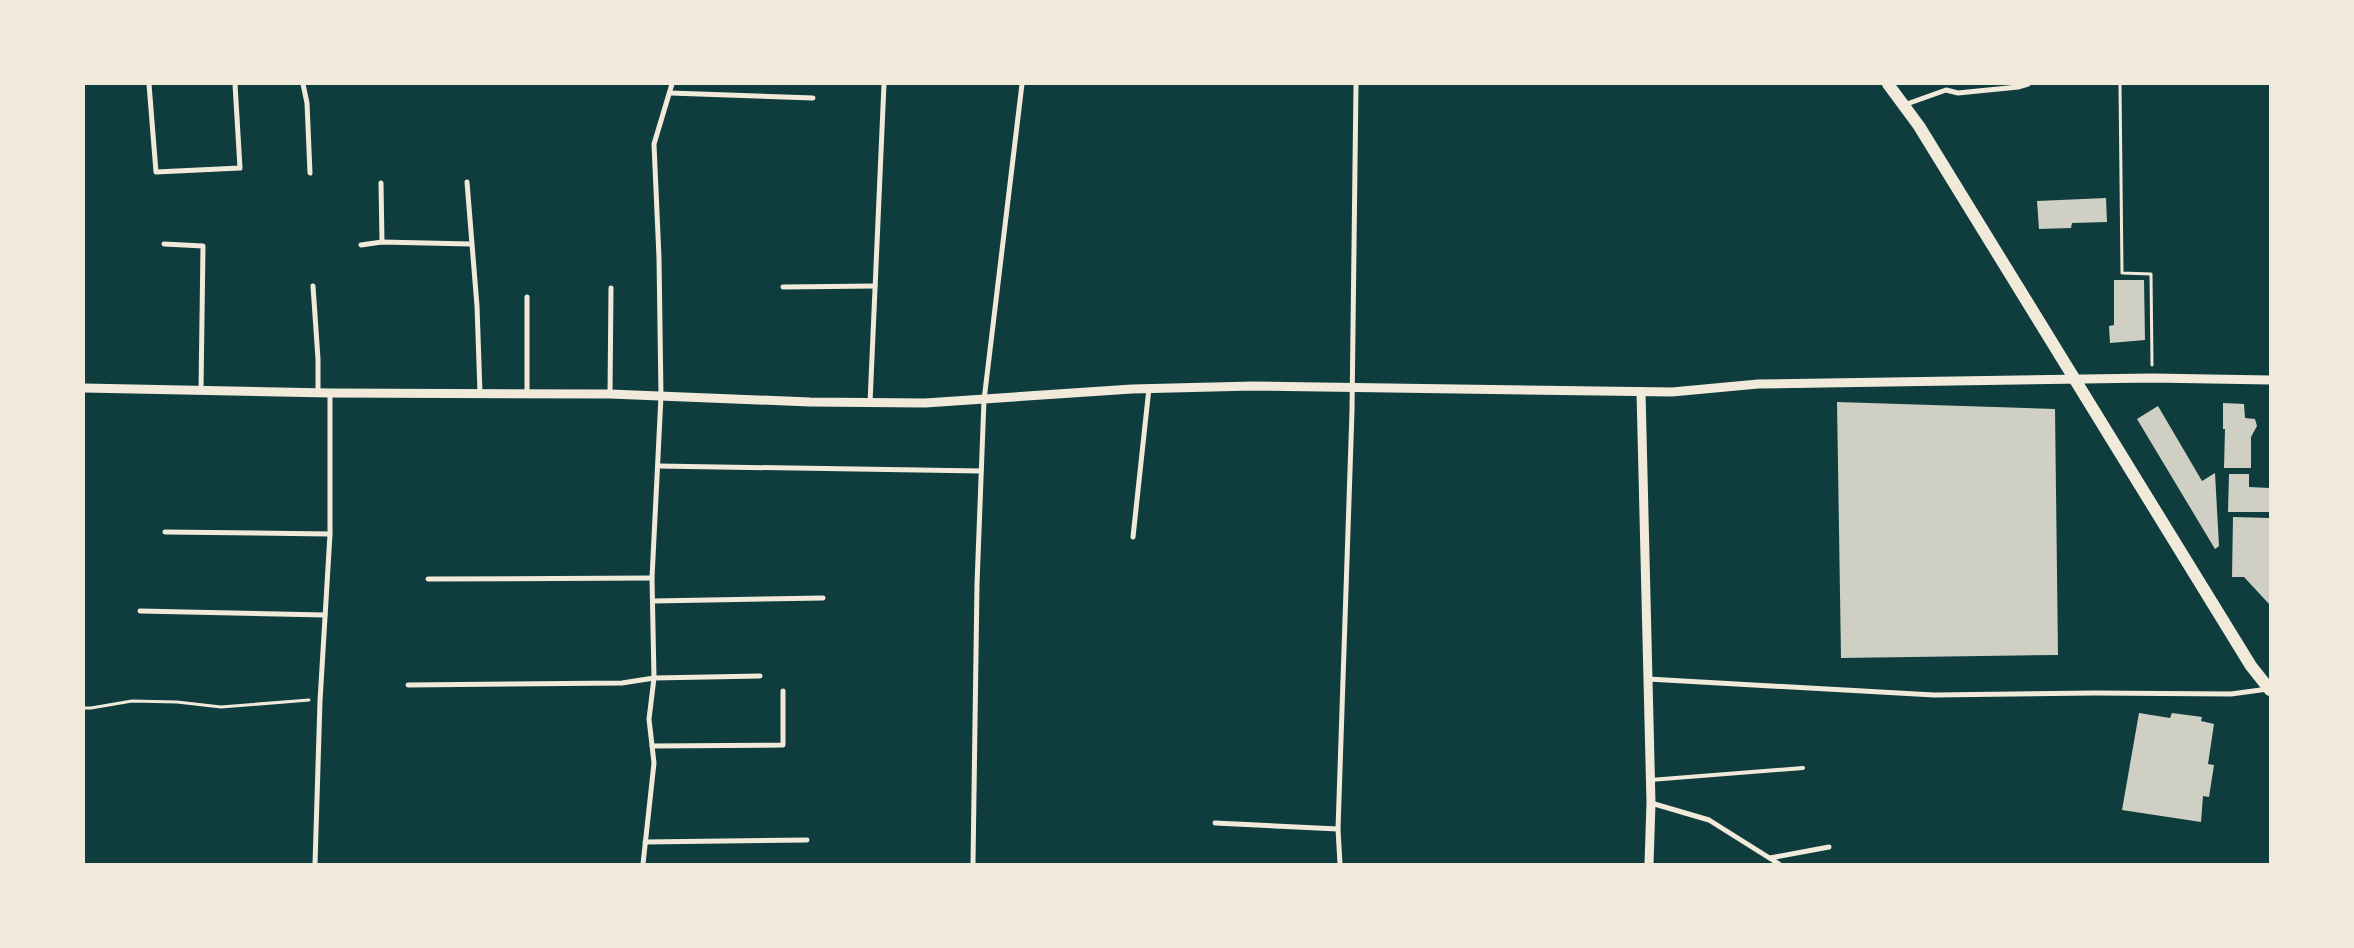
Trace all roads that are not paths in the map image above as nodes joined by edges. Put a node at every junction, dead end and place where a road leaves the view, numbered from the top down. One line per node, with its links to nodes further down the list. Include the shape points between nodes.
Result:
1 (149, 84): 2 (street, via 156,172 240,168)
2 (235, 84)
3 (303, 84): 16 (street)
4 (672, 84): 13 (street)
5 (884, 84): 24 (street)
6 (1022, 84): 41 (street)
7 (1356, 84): 30 (street)
8 (1888, 84): 15 (main road)
9 (1948, 84): 12 (street)
10 (2028, 84): 11 (street)
11 (1997, 86): 12 (street, via 1958,93)
12 (1946, 90): 15 (street)
13 (670, 93): 14 (street); 40 (street, via 654,144)
14 (813, 98)
15 (1904, 105): 29 (main road)
16 (310, 173)
17 (467, 182): 21 (street)
18 (381, 183): 19 (street)
19 (382, 242): 21 (street); 22 (street)
20 (164, 244): 33 (street, via 203,246)
21 (470, 244): 37 (street, via 477,306)
22 (361, 245)
23 (313, 286): 35 (street)
24 (875, 286): 25 (street); 42 (street)
25 (782, 287)
26 (611, 288): 39 (street)
27 (527, 297): 38 (street)
28 (2270, 380): 29 (street, via 2152,378)
29 (2077, 381): 34 (street, via 1758,384); 58 (main road, via 2251,666)
30 (1351, 386): 32 (street); 34 (street); 65 (street)
31 (84, 388): 33 (street)
32 (1148, 388): 41 (street); 47 (street)
33 (201, 389): 35 (street)
34 (1641, 392): 56 (street)
35 (318, 393): 36 (street)
36 (330, 393): 37 (street); 46 (street)
37 (480, 394): 38 (street)
38 (527, 394): 39 (street)
39 (610, 394): 40 (street)
40 (661, 396): 42 (street); 43 (street)
41 (984, 400): 42 (street); 44 (street)
42 (870, 403)
43 (658, 466): 44 (street); 48 (street)
44 (981, 471): 72 (street)
45 (165, 532): 46 (street)
46 (330, 534): 53 (street)
47 (1133, 537)
48 (652, 578): 49 (street); 51 (street)
49 (428, 579)
50 (823, 598): 51 (street)
51 (653, 601): 55 (street)
52 (140, 611): 53 (street)
53 (325, 616): 70 (street)
54 (760, 676): 55 (street)
55 (654, 678): 57 (street, via 622,683); 60 (street, via 649,719)
56 (1647, 679): 58 (street, via 1934,696 2231,694); 62 (street)
57 (408, 685)
58 (2270, 689)
59 (783, 691): 60 (street, via 783,745)
60 (652, 746): 67 (street, via 654,763)
61 (1803, 768): 62 (lane)
62 (1650, 780): 63 (street)
63 (1651, 803): 69 (street, via 1709,820); 74 (street)
64 (1215, 823): 65 (street)
65 (1338, 829): 73 (street)
66 (807, 840): 67 (street)
67 (645, 842): 71 (street)
68 (1829, 847): 69 (street)
69 (1770, 858): 75 (street)
70 (315, 864)
71 (643, 864)
72 (973, 864)
73 (1340, 864)
74 (1649, 864)
75 (1779, 864)

